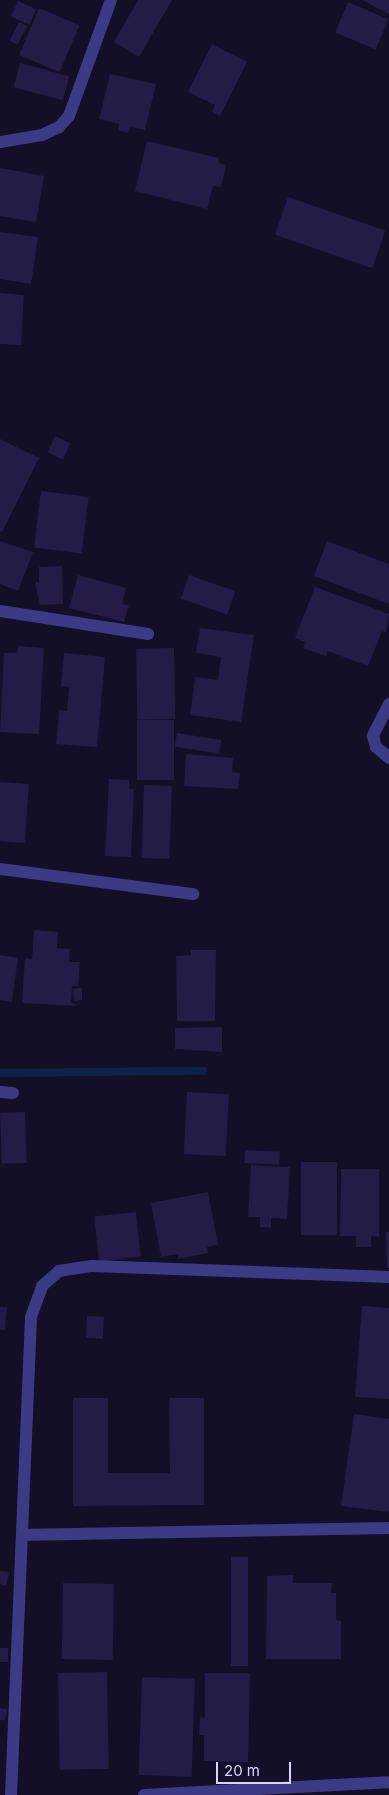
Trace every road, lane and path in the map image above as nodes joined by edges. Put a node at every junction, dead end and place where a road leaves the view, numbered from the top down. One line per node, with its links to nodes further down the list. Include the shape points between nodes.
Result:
1 (111, 0): 2 (street, via 69,116 59,127 42,134)
2 (0, 142)
3 (0, 611): 4 (street)
4 (148, 634)
5 (389, 704): 6 (street, via 373,736 376,747)
6 (389, 758)
7 (0, 869): 8 (street)
8 (193, 894)
9 (0, 1092): 10 (street)
10 (13, 1093)
11 (389, 1277): 13 (street, via 92,1266 59,1271 42,1286 31,1317)
12 (389, 1528): 13 (street)
13 (22, 1535): 15 (street)
14 (389, 1782): 16 (street)
15 (11, 1795)
16 (144, 1795)

